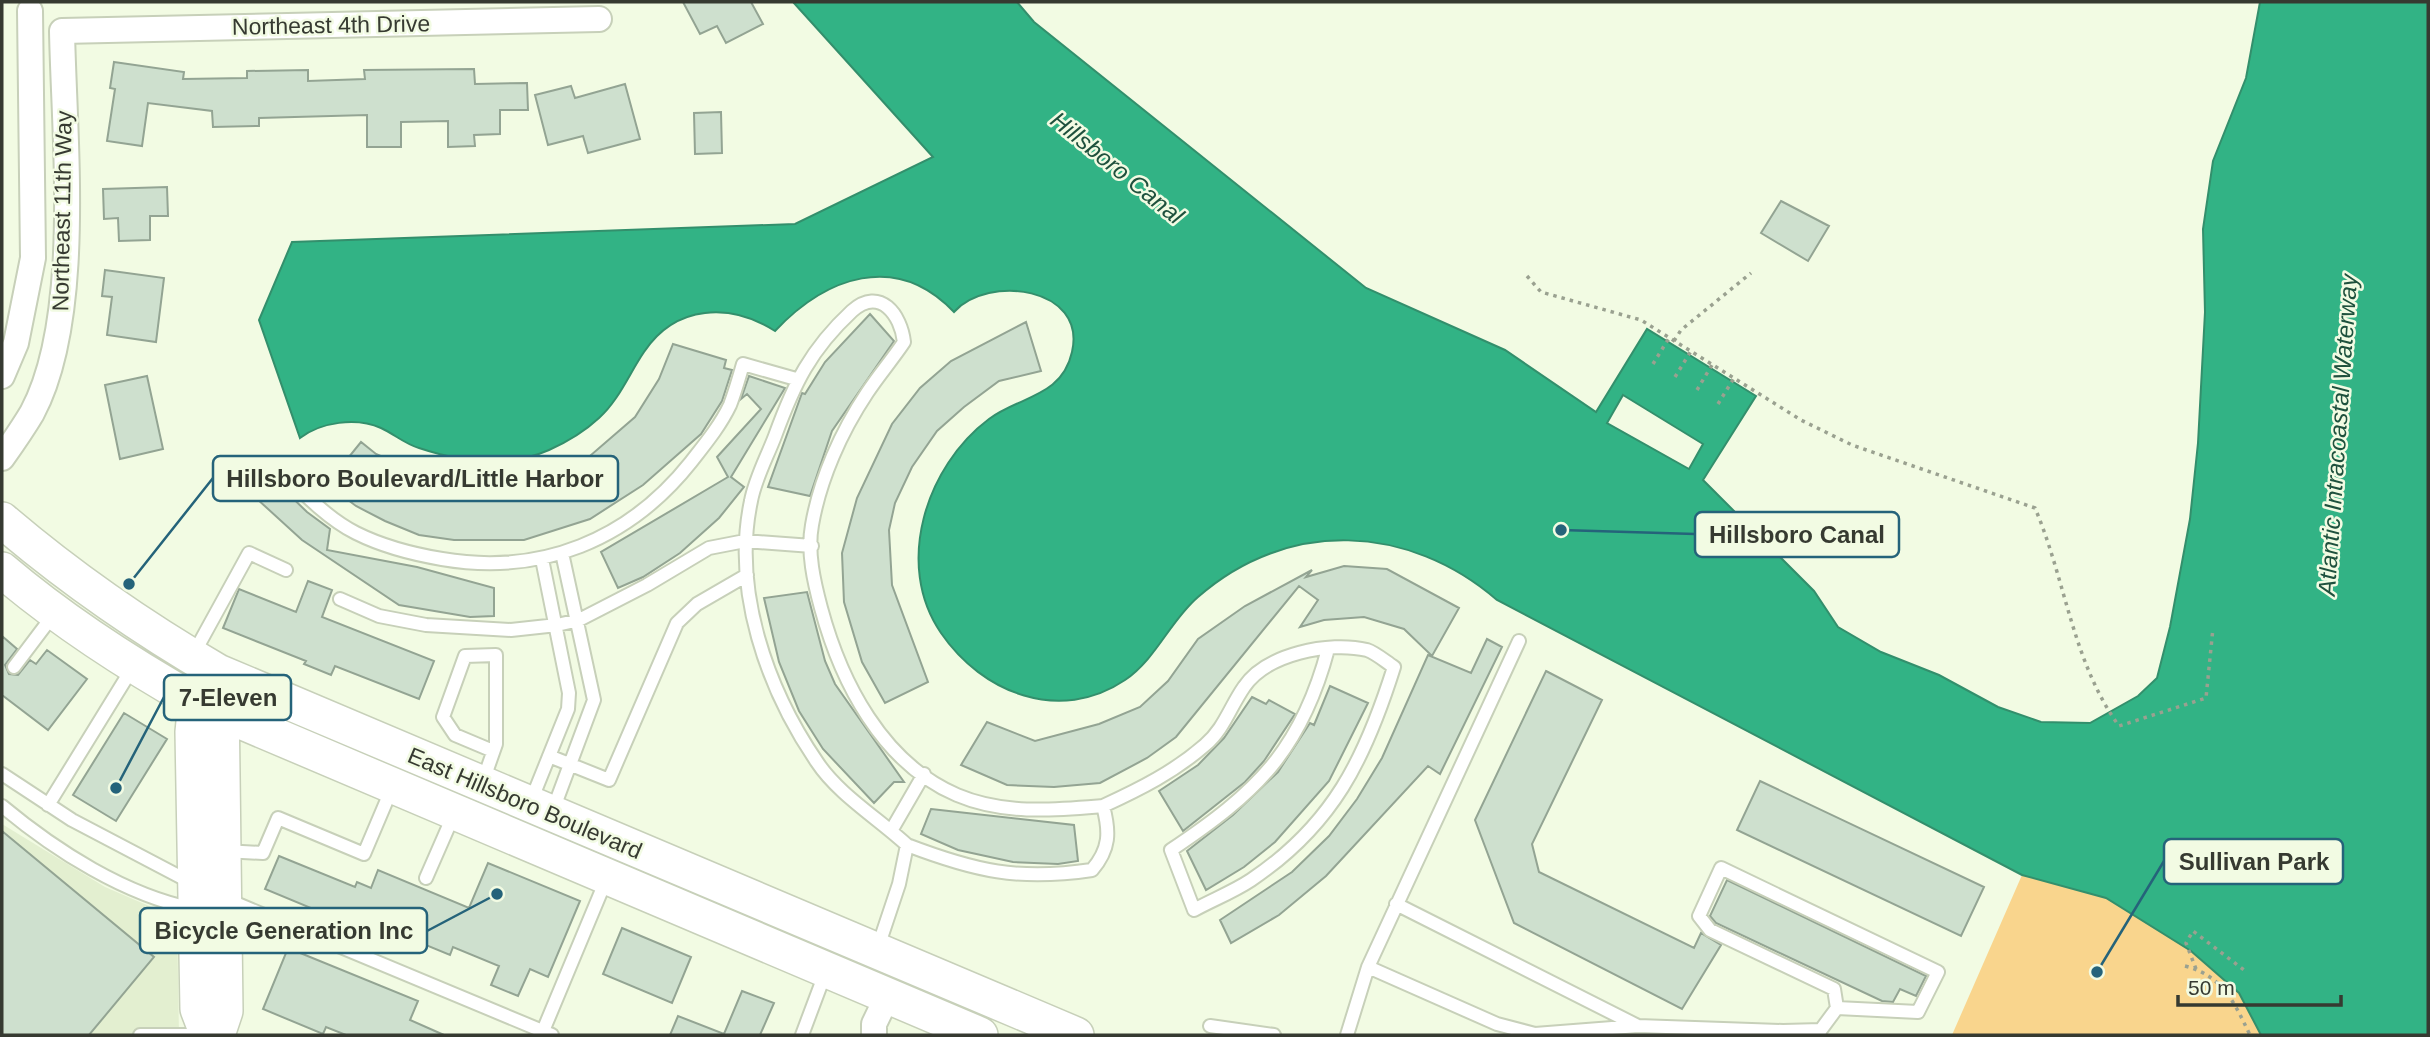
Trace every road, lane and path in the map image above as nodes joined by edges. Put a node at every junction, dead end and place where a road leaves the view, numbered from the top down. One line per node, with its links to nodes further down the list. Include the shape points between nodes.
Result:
1 (24, 6): 3 (street, Northeast 11th Way); 4 (street, Northeast 11th Way)
2 (599, 19): 3 (street, Northeast 4th Drive)
3 (62, 31): 5 (street, Northeast 11th Way)
4 (31, 202): 5 (street); 10 (street, Northeast 11th Way, via 33,258)
5 (65, 202): 12 (street, Northeast 11th Way, via 62,310)
6 (1751, 273): 9 (path, via 1681,330)
7 (1527, 276): 8 (path, via 1541,292 1641,320)
8 (1669, 338): 9 (path); 13 (path)
9 (1674, 341): 11 (path)
10 (16, 343): 12 (street); 15 (street, Northeast 11th Way)
11 (1691, 351): 14 (path); 16 (path)
12 (51, 359): 21 (street, Northeast 11th Way, via 32,412)
13 (1653, 364)
14 (1712, 364): 17 (path); 19 (path)
15 (2, 376)
16 (1675, 377)
17 (1734, 378): 20 (path); 35 (path, via 1801,420 1853,445 2035,508 2064,587 2069,622 2100,700 2119,726 2206,698)
18 (796, 379): 24 (lane, via 751,499); 25 (lane, via 859,305 875,302 892,309 902,323 904,342 867,393 835,452 811,527); 26 (lane, via 743,364 730,405 668,491 626,522)
19 (1697, 390)
20 (1718, 404)
21 (2, 458)
22 (286, 476): 27 (lane, via 354,533 401,552 501,564)
23 (2, 520): 38 (main road, East Hillsboro Boulevard, via 79,584)
24 (745, 541): 25 (lane); 30 (lane); 33 (lane, via 709,548)
25 (812, 546): 46 (lane, via 812,577 825,624 855,698 906,761)
26 (562, 554): 27 (lane); 33 (lane)
27 (542, 559): 34 (lane)
28 (2, 570): 32 (main road, East Hillsboro Boulevard)
29 (286, 570): 38 (lane, via 249,553)
30 (747, 576): 44 (lane, via 697,604 677,623 608,780); 54 (lane, via 759,641 780,703 818,765)
31 (340, 599): 34 (lane, via 379,616 426,625 511,630)
32 (55, 612): 39 (main road, East Hillsboro Boulevard); 40 (lane)
33 (579, 620): 34 (lane); 44 (lane, via 594,700)
34 (557, 625): 43 (lane, via 569,693 568,709)
35 (2213, 628)
36 (1519, 641): 60 (lane)
37 (1328, 649): 37 (lane, via 1368,650 1394,667 1360,759 1334,804 1297,844 1250,881 1194,910 1171,850 1220,818 1280,759 1304,720); 51 (lane, via 1297,652 1266,666 1244,686 1230,715 1206,744 1152,784)
38 (205, 664): 41 (main road); 47 (main road, East Hillsboro Boulevard)
39 (133, 666): 41 (main road, East Hillsboro Boulevard); 49 (lane)
40 (14, 667)
41 (210, 709): 48 (main road, East Hillsboro Boulevard); 56 (main road); 59 (main road, via 193,732)
42 (493, 751): 42 (lane, via 496,655 465,656 443,717 455,735); 47 (lane)
43 (549, 756): 44 (lane); 52 (lane)
44 (571, 765): 52 (lane)
45 (2, 774): 49 (lane)
46 (923, 774): 51 (lane, via 957,795 990,806 1053,810); 54 (lane)
47 (481, 784): 52 (main road, East Hillsboro Boulevard)
48 (392, 788): 53 (main road, East Hillsboro Boulevard); 56 (lane, via 365,853 278,818 263,853)
49 (48, 805): 59 (lane)
50 (2, 806): 59 (lane, via 62,851 145,894 168,904)
51 (1103, 806): 55 (lane, via 1109,836 1104,856 1092,870 1056,875 998,873)
52 (540, 809): 62 (main road, East Hillsboro Boulevard)
53 (454, 814): 57 (lane); 58 (main road, East Hillsboro Boulevard)
54 (891, 831): 55 (lane)
55 (906, 845): 62 (lane, via 900,884)
56 (224, 851): 59 (main road)
57 (426, 878)
58 (607, 878): 61 (main road, East Hillsboro Boulevard); 74 (lane)
59 (205, 898): 74 (lane); 78 (main road, via 198,1009); 79 (main road, via 225,1011)
60 (1396, 904): 64 (lane); 71 (lane)
61 (762, 943): 62 (main road, via 783,937 862,964); 66 (main road, East Hillsboro Boulevard)
62 (877, 951): 75 (main road, East Hillsboro Boulevard)
63 (2185, 966): 65 (path)
64 (1368, 967): 71 (lane, via 1497,1024 1535,1034); 83 (lane)
65 (2196, 969): 67 (path, via 2186,943 2193,932); 84 (path, via 2231,995)
66 (827, 971): 68 (main road, East Hillsboro Boulevard); 80 (lane)
67 (2244, 971)
68 (887, 997): 72 (main road, East Hillsboro Boulevard); 75 (main road, via 934,988); 81 (street, via 874,1024)
69 (1837, 1008): 69 (lane, via 1918,1012 1938,972 1721,868 1699,916 1710,930 1834,989); 73 (lane)
70 (1209, 1026): 82 (lane)
71 (1638, 1026): 73 (lane)
72 (958, 1032)
73 (1819, 1032)
74 (547, 1033)
75 (1070, 1033)
76 (140, 1035): 77 (lane)
77 (193, 1035)
78 (208, 1035)
79 (217, 1035)
80 (802, 1035)
81 (874, 1035)
82 (1274, 1035)
83 (1347, 1035)
84 (2250, 1035)

